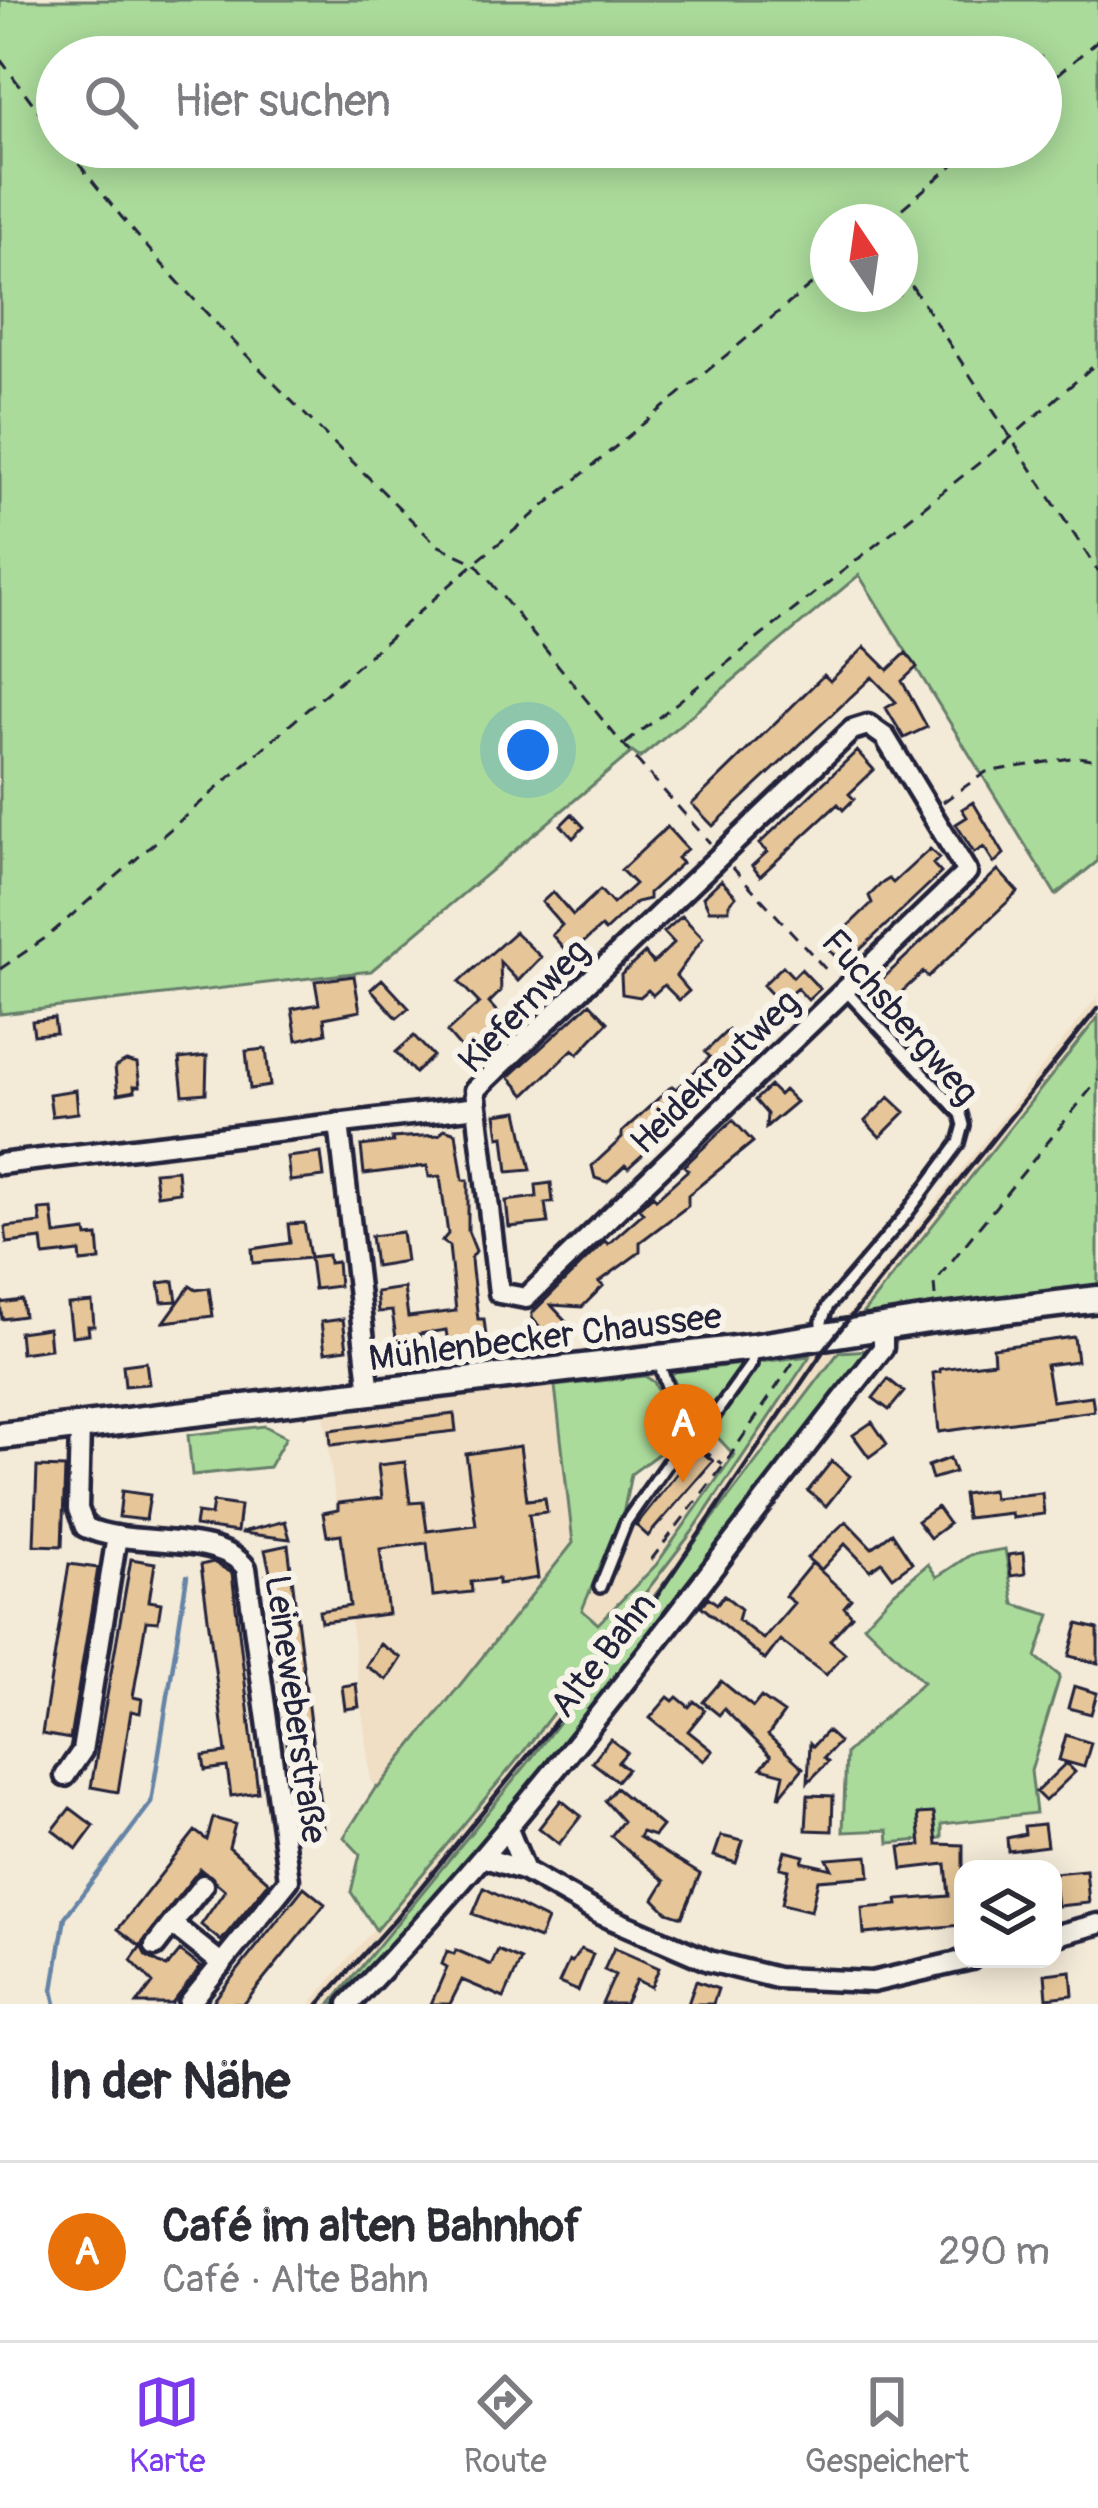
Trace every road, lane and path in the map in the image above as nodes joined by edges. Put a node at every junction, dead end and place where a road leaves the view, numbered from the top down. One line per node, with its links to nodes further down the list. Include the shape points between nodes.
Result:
1 (1098, 40): 3 (path)
2 (0, 59): 4 (path)
3 (1062, 71)
4 (36, 108)
5 (82, 168): 12 (path, via 238,346 436,545)
6 (949, 168): 7 (path)
7 (907, 204)
8 (810, 286): 12 (path)
9 (918, 295): 11 (path)
10 (1098, 362): 11 (path)
11 (1013, 436): 13 (path); 14 (path)
12 (475, 563): 14 (path, Fuchsbergweg); 18 (path, via 47,937)
13 (1098, 571)
14 (623, 745): 17 (path, Fuchsbergweg)
15 (1098, 760): 16 (path, via 986,772)
16 (931, 812): 17 (street, Kiefernweg, via 885,737 868,725 852,730); 19 (street, Heidekrautweg, via 968,872)
17 (721, 855): 19 (path, Fuchsbergweg); 21 (street, Kiefernweg, via 475,1090)
18 (0, 969)
19 (845, 990): 21 (street, Heidekrautweg, via 526,1298 499,1293); 27 (lane, Fuchsbergweg, via 964,1125 959,1144 828,1306)
20 (1098, 1079): 25 (path, via 934,1282)
21 (477, 1107): 22 (street, Kiefernweg)
22 (339, 1123): 23 (street, Kiefernweg); 31 (street)
23 (0, 1164)
24 (1098, 1299): 25 (main road, Mühlenbecker Chaussee)
25 (935, 1319): 26 (main road, Mühlenbecker Chaussee)
26 (883, 1329): 27 (main road, Mühlenbecker Chaussee); 40 (street, Alte Bahn, via 883,1348)
27 (822, 1338): 28 (main road, Mühlenbecker Chaussee)
28 (752, 1348): 30 (main road, Mühlenbecker Chaussee); 34 (lane, via 751,1364 701,1434)
29 (795, 1353): 35 (path)
30 (658, 1358): 31 (main road, Mühlenbecker Chaussee); 34 (lane)
31 (370, 1393): 32 (main road, Mühlenbecker Chaussee)
32 (80, 1426): 33 (main road, Mühlenbecker Chaussee); 36 (street, via 78,1509 86,1527)
33 (0, 1436)
34 (685, 1438): 35 (path); 38 (lane, via 626,1522)
35 (724, 1465): 37 (path)
36 (116, 1536): 39 (street, via 82,1751); 49 (street, Leineweberstraße, via 229,1551 247,1568 289,1880)
37 (651, 1559)
38 (600, 1587)
39 (65, 1776)
40 (507, 1827): 41 (street, Alte Bahn); 42 (street)
41 (482, 1857): 42 (street); 51 (street, Alte Bahn)
42 (524, 1871): 48 (street, via 709,1961 777,1978 872,1982)
43 (203, 1885): 44 (street)
44 (172, 1924): 47 (street); 49 (street)
45 (1098, 1924): 46 (street)
46 (1062, 1934)
47 (155, 1946)
48 (954, 1963)
49 (222, 1964): 50 (street, Leineweberstraße)
50 (189, 2004)
51 (349, 2004)

